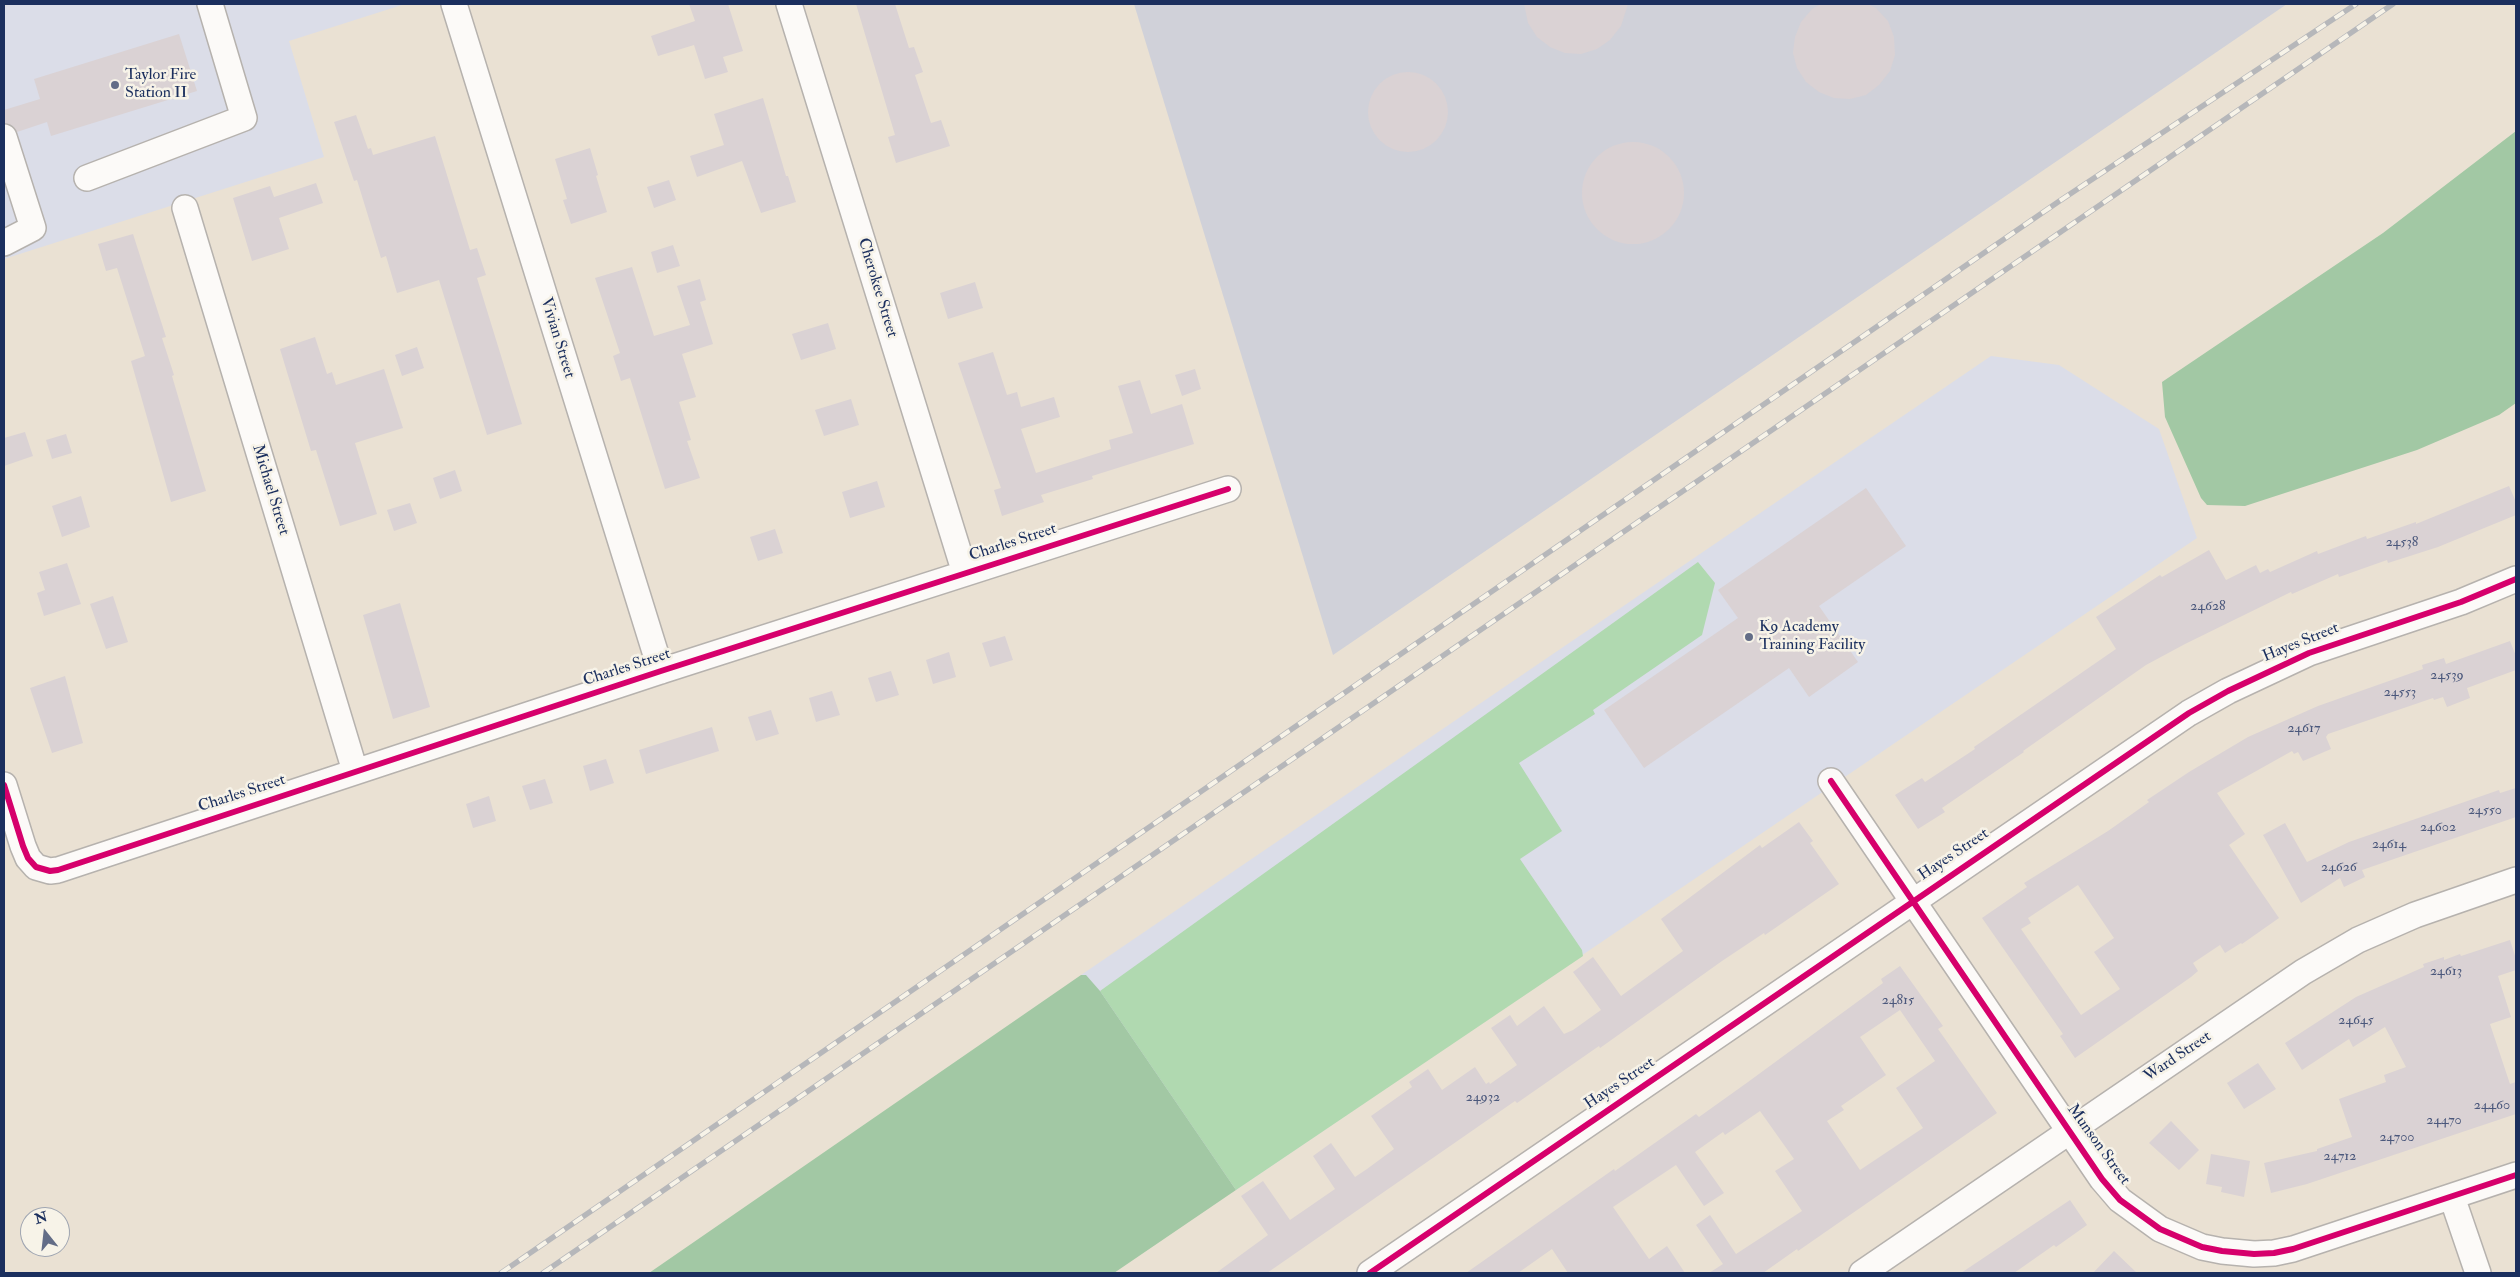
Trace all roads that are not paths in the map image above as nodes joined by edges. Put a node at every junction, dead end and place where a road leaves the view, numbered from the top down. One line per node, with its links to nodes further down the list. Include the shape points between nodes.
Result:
1 (210, 4): 5 (street, via 244,118)
2 (454, 4): 11 (street, Vivian Street)
3 (789, 4): 9 (street, Cherokee Street)
4 (4, 136): 7 (street, via 33,228)
5 (87, 178)
6 (184, 208): 12 (street, Michael Street)
7 (4, 244)
8 (1228, 490): 9 (street, Charles Street)
9 (964, 573): 11 (street, Charles Street)
10 (2516, 579): 16 (street, Hayes Street, via 2461,602 2309,653 2228,691 2152,737)
11 (660, 671): 12 (street, Charles Street)
12 (355, 771): 14 (street, Charles Street, via 50,871 36,867 22,846)
13 (1831, 781): 16 (street, Munson Street)
14 (4, 785)
15 (2516, 880): 17 (street, Ward Street, via 2415,915 2358,940 2303,972)
16 (1913, 900): 17 (street, Munson Street); 20 (street, Hayes Street)
17 (2070, 1131): 19 (street, Munson Street, via 2102,1179 2136,1213 2178,1238 2222,1251 2254,1254 2293,1249); 21 (street, Ward Street)
18 (2516, 1175): 19 (street, Munson Street)
19 (2452, 1197): 22 (street)
20 (1370, 1273)
21 (1862, 1273)
22 (2478, 1273)

